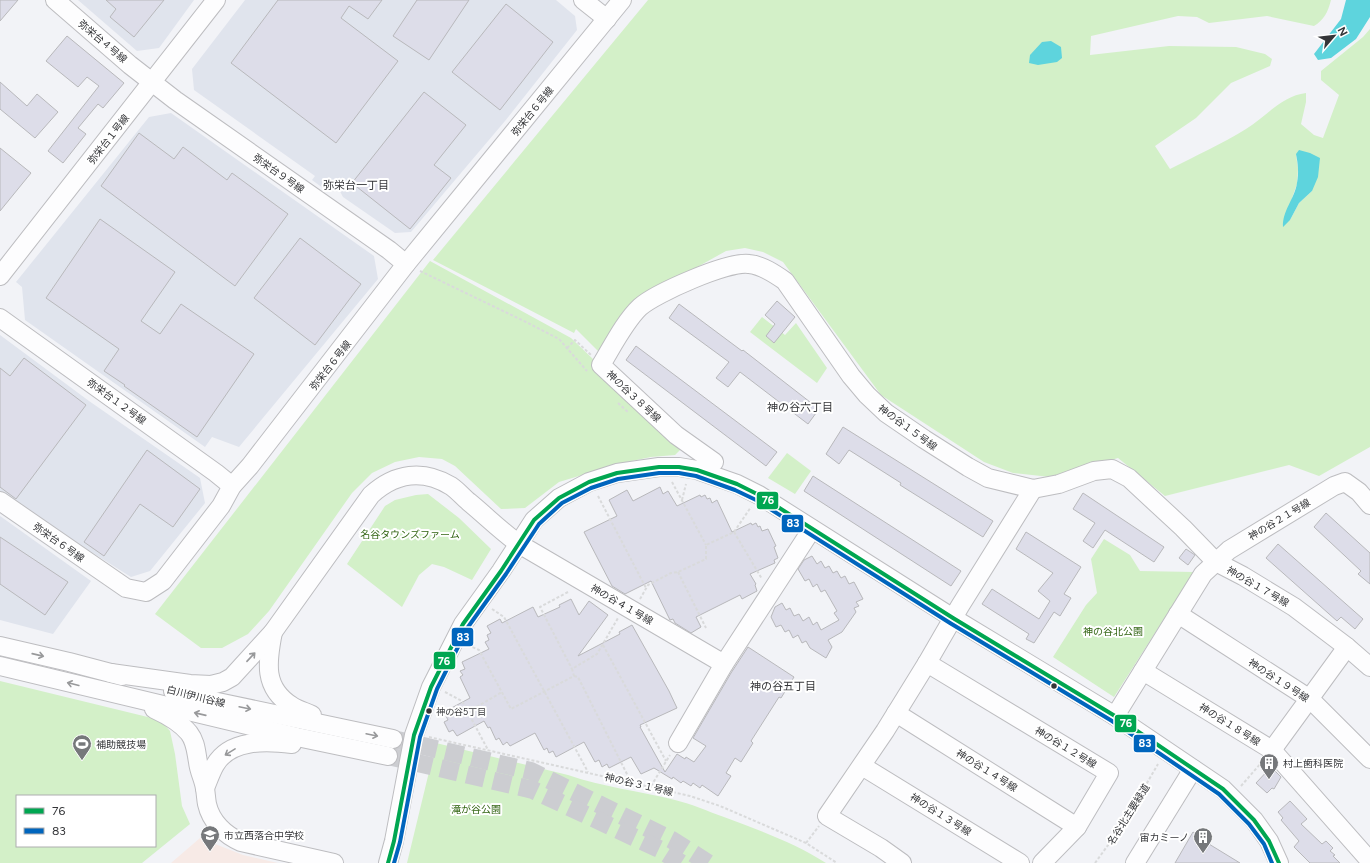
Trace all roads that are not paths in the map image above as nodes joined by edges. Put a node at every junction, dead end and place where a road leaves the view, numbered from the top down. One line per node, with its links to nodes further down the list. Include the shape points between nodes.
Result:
1 (55, 0): 6 (street, 弥栄台４号線)
2 (216, 0): 6 (street, 弥栄台１号線)
3 (584, 0): 5 (street)
4 (622, 0): 5 (street, 弥栄台６号線)
5 (607, 19): 7 (street, 弥栄台６号線)
6 (153, 82): 7 (street, 弥栄台９号線); 8 (street, 弥栄台１号線)
7 (406, 264): 12 (street, 弥栄台６号線)
8 (0, 276)
9 (632, 316): 11 (street, 神の谷３８号線, via 595,369 676,435); 13 (street, 神の谷１５号線, via 641,306 662,293 727,267 749,264 769,271 785,281 851,376 886,413 968,468 988,478)
10 (0, 318): 12 (street, 弥栄台１２号線)
11 (714, 462)
12 (232, 486): 14 (street, 弥栄台６号線, via 221,506 163,581 146,592 126,588)
13 (1033, 489): 18 (street, 神の谷１５号線, via 1059,484 1094,470 1112,469 1129,478); 20 (street)
14 (0, 502)
15 (1370, 505): 18 (street, 神の谷２１号線, via 1359,492 1345,482 1334,486 1235,546)
16 (812, 529): 17 (street, via 737,484 697,470 659,467 617,473 589,482 559,498 534,520); 20 (street); 25 (street)
17 (519, 544): 21 (street, 神の谷４１号線, via 451,486 433,477 418,475 395,479 371,495); 25 (street, 神の谷４１号線); 47 (street, via 463,624 431,687 414,735)
18 (1216, 562): 19 (street, 神の谷１７号線, via 1203,574); 23 (street, 神の谷１７号線, via 1294,607)
19 (1178, 614): 28 (street, 神の谷１７号線); 31 (street, 神の谷１９号線)
20 (953, 618): 24 (street); 33 (street)
21 (273, 632): 29 (street, 神の谷４１号線, one-way to 21, via 190,684 211,685 223,682 232,677); 34 (street, via 269,666 270,681 276,692 293,707)
22 (0, 646): 29 (street, 白川伊川谷線, one-way to 29)
23 (1347, 646): 27 (street, 神の谷１７号線); 31 (street)
24 (927, 663): 32 (street); 44 (street, 神の谷１２号線, via 1109,773)
25 (724, 664): 36 (street)
26 (0, 666): 30 (street, 白川伊川谷線, one-way to 26)
27 (1370, 667)
28 (1143, 671): 33 (street, 神の谷１７号線); 37 (street, 神の谷１８号線)
29 (111, 673): 34 (street, 白川伊川谷線, one-way to 34, via 213,701)
30 (121, 695): 38 (street, 白川伊川谷線, one-way to 30); 43 (street, via 167,715 182,725 195,744)
31 (1310, 699): 37 (street); 40 (street, 神の谷１９号線)
32 (896, 713): 41 (street); 44 (street, 神の谷１４号線)
33 (1115, 716): 42 (street)
34 (343, 729): 35 (street, 白川伊川谷線, one-way to 35)
35 (393, 739)
36 (678, 743)
37 (1272, 750): 45 (street, 神の谷１８号線)
38 (364, 752): 39 (street, 白川伊川谷線); 43 (street, one-way to 43, via 282,743 242,745 231,750 215,764)
39 (388, 756)
40 (1370, 759)
41 (862, 766): 48 (street, via 827,816 882,848); 49 (street, 神の谷１３号線)
42 (1193, 768): 51 (street); 52 (street, via 1223,789 1254,820 1269,841)
43 (205, 788): 46 (street, via 210,813 215,822 232,838)
44 (1077, 827): 50 (street, 神の谷１２号線)
45 (1370, 861)
46 (334, 863)
47 (388, 863)
48 (902, 863)
49 (1020, 863)
50 (1042, 863)
51 (1135, 863)
52 (1279, 863)

